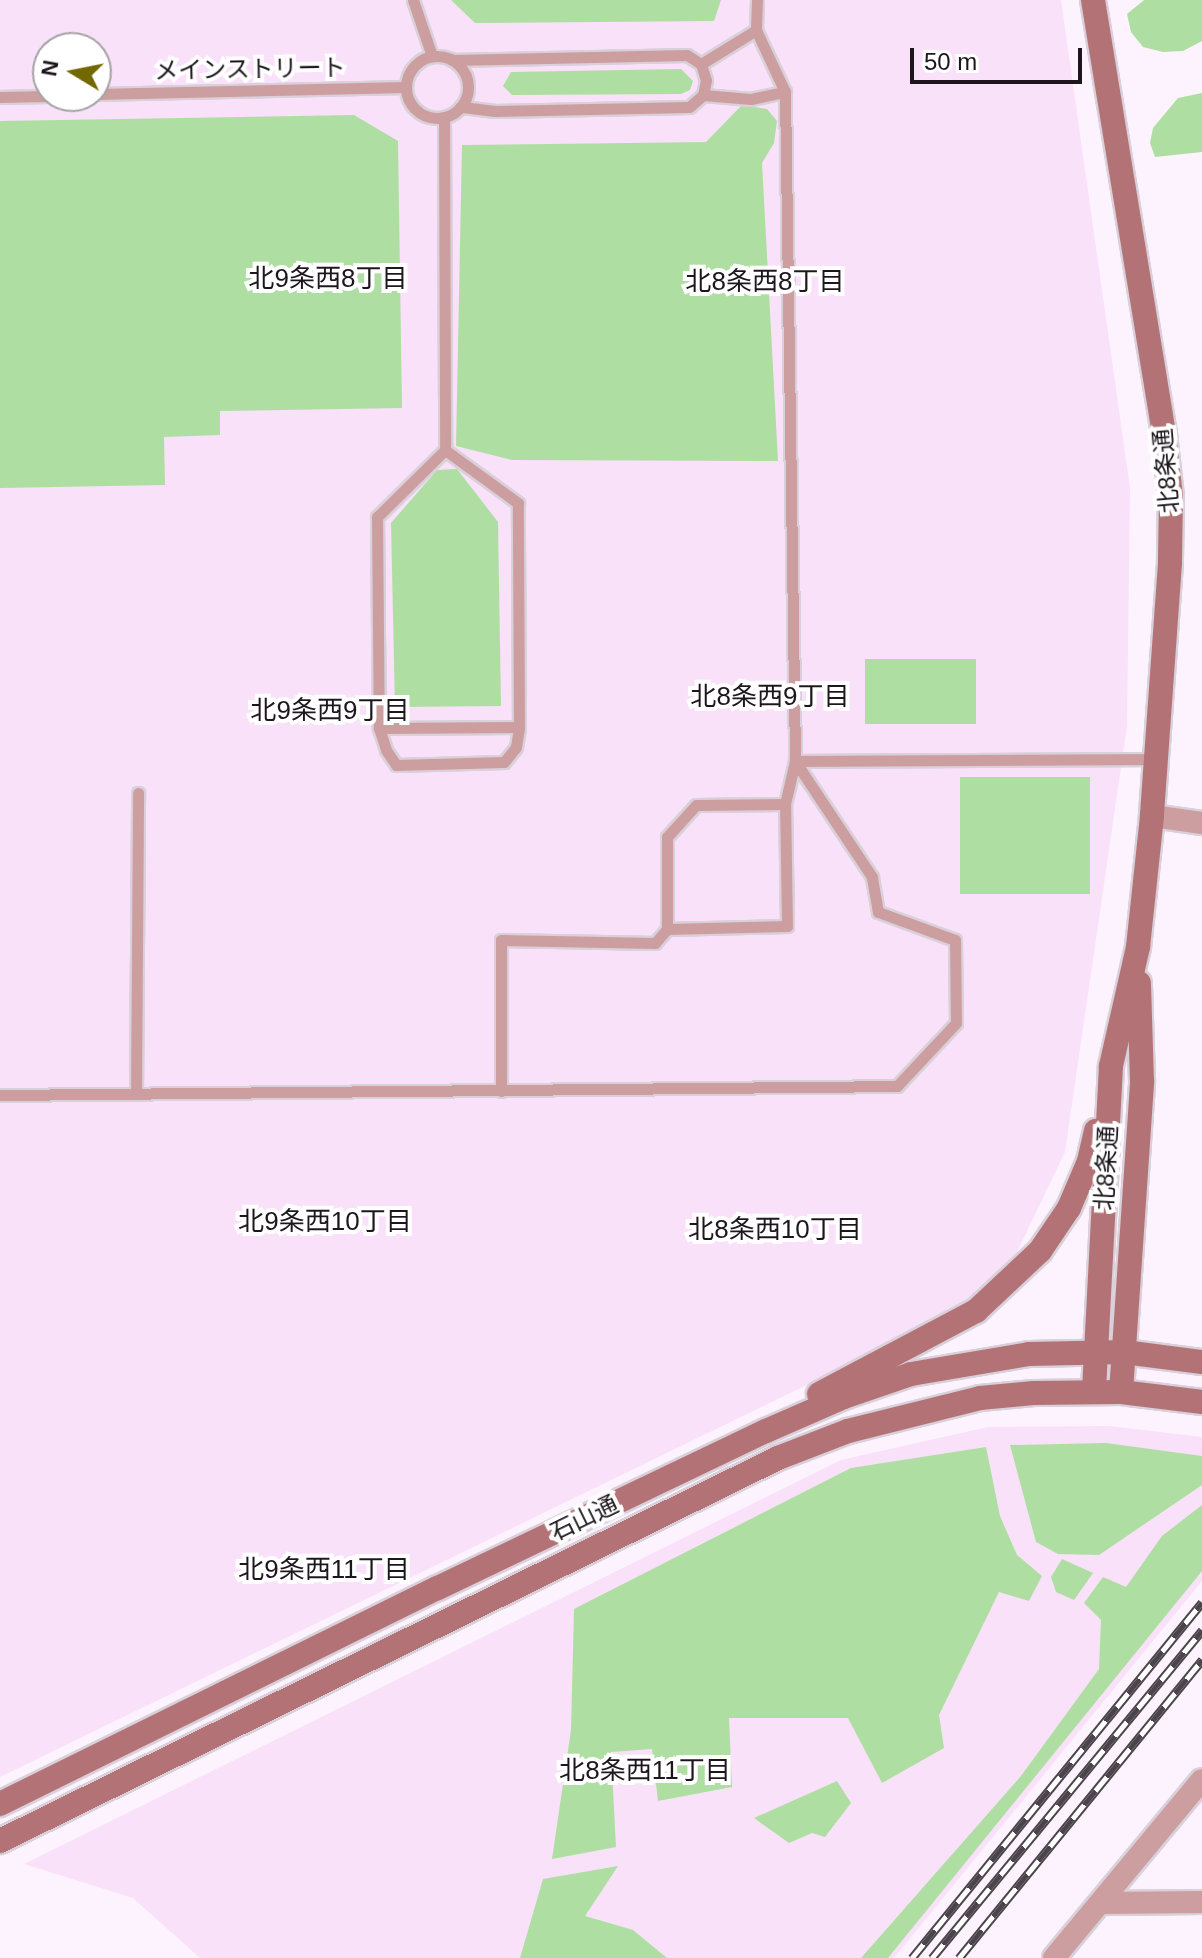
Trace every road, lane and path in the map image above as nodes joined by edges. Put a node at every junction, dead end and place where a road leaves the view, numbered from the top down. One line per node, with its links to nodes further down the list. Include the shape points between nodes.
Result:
1 (413, 0): 5 (lane)
2 (757, 0): 4 (lane)
3 (1093, 0): 19 (main road, 北8条通, via 1171,496)
4 (756, 30): 7 (lane); 9 (lane)
5 (432, 56): 6 (lane); 8 (lane, via 416,63)
6 (452, 60): 7 (lane, via 687,55); 14 (lane, via 468,81)
7 (701, 64): 11 (lane)
8 (406, 87): 10 (lane, メインストリート); 15 (lane, via 418,111)
9 (785, 92): 11 (lane, via 751,99); 20 (lane)
10 (112, 94)
11 (703, 95): 14 (lane, via 689,107)
12 (32, 96): 13 (lane)
13 (0, 97)
14 (460, 107): 15 (lane)
15 (444, 117): 16 (lane)
16 (445, 450): 17 (lane, via 518,503); 18 (lane, via 377,517)
17 (519, 727): 18 (lane); 18 (lane, via 516,747 504,762 396,765)
18 (379, 728)
19 (1156, 759): 20 (lane); 23 (main road, 北8条通)
20 (795, 761): 22 (lane); 28 (lane, via 872,877 878,912 955,940 956,1023 897,1086)
21 (138, 793): 29 (lane)
22 (785, 804): 25 (lane, via 696,805 667,837); 25 (lane, via 787,926)
23 (1152, 816): 24 (street); 26 (main road, 北8条通)
24 (1202, 823)
25 (667, 929): 28 (lane, via 655,943 501,940)
26 (1138, 947): 27 (main road, 北8条通); 32 (main road, 北8条通, via 1142,1081)
27 (1111, 1066): 31 (main road, 北8条通); 37 (main road, via 1089,1161 1069,1208 1040,1251 976,1311 828,1388)
28 (501, 1091): 29 (lane)
29 (136, 1094): 30 (lane)
30 (0, 1095)
31 (1095, 1352): 32 (main road, 石山通); 34 (main road, 北8条通); 37 (main road, 石山通, via 1029,1354 911,1374)
32 (1124, 1352): 33 (main road, 石山通); 35 (main road, 北8条通)
33 (1202, 1362)
34 (1094, 1391): 35 (main road, 石山通); 40 (main road, 石山通, via 980,1398 848,1431 778,1458)
35 (1121, 1392): 36 (main road, 石山通)
36 (1202, 1402)
37 (766, 1431): 39 (main road, 石山通)
38 (1202, 1780): 42 (street, via 1108,1890)
39 (0, 1804)
40 (0, 1841)
41 (1202, 1902): 42 (street)
42 (1103, 1903): 43 (street)
43 (1054, 1958)

